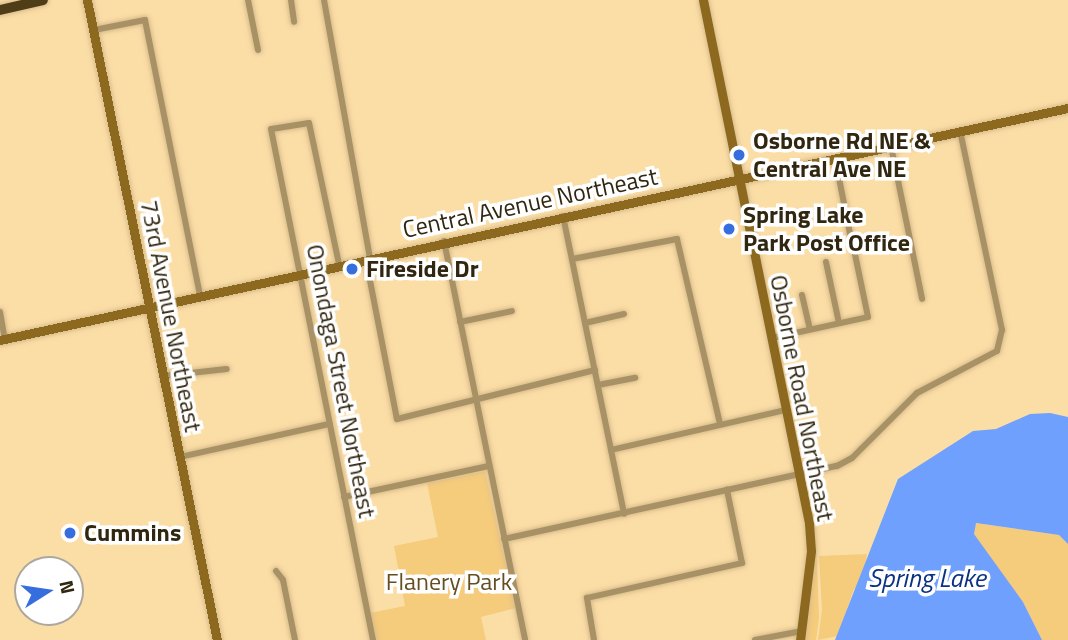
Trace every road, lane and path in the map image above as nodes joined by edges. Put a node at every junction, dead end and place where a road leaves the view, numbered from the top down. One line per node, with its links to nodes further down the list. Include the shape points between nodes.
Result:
1 (43, 0): 7 (highway)
2 (87, 0): 9 (street, 73rd Avenue Northeast)
3 (248, 0): 10 (street)
4 (291, 0): 8 (street)
5 (324, 0): 20 (street)
6 (703, 0): 15 (street, Osborne Road Northeast)
7 (0, 10)
8 (294, 22)
9 (94, 30): 25 (street, via 145,20); 28 (street, 73rd Avenue Northeast)
10 (258, 50)
11 (1068, 108): 12 (street, Central Avenue Northeast)
12 (960, 131): 13 (street, Central Avenue Northeast); 50 (street, via 1002,330 1000,346 987,358 908,400 852,458)
13 (891, 146): 14 (street, Central Avenue Northeast); 27 (street)
14 (835, 158): 15 (street, Central Avenue Northeast); 18 (street)
15 (738, 178): 16 (street, Central Avenue Northeast); 36 (street, Osborne Road Northeast)
16 (563, 216): 17 (street, Central Avenue Northeast); 21 (street)
17 (444, 241): 20 (street, Central Avenue Northeast); 32 (street)
18 (852, 244)
19 (855, 254): 34 (street, via 868,317)
20 (368, 257): 23 (street, Central Avenue Northeast); 43 (street, via 397,419)
21 (572, 259): 33 (street); 46 (street, via 677,239)
22 (826, 262): 34 (street)
23 (338, 264): 24 (street, Central Avenue Northeast); 24 (street, Onondaga Street Northeast, via 309,123 271,129)
24 (299, 272): 25 (street, Central Avenue Northeast); 45 (street, Onondaga Street Northeast)
25 (200, 295): 28 (street, Central Avenue Northeast)
26 (802, 295): 35 (street)
27 (922, 299)
28 (150, 308): 37 (street, Central Avenue Northeast); 40 (street, 73rd Avenue Northeast)
29 (512, 311): 32 (street)
30 (0, 312): 37 (street)
31 (624, 314): 33 (street)
32 (460, 322): 43 (street)
33 (585, 323): 39 (street)
34 (839, 323): 35 (street)
35 (810, 330): 36 (street)
36 (772, 338): 44 (street, Osborne Road Northeast)
37 (3, 339)
38 (227, 369): 40 (street)
39 (595, 370): 42 (street); 43 (street)
40 (163, 376): 48 (street, 73rd Avenue Northeast)
41 (635, 377): 42 (street)
42 (598, 385): 47 (street)
43 (475, 399): 49 (street)
44 (786, 410): 46 (street); 50 (street, Osborne Road Northeast)
45 (329, 424): 48 (street); 52 (street, Onondaga Street Northeast)
46 (720, 424): 47 (street)
47 (611, 450): 53 (street)
48 (180, 457): 57 (street, 73rd Avenue Northeast)
49 (489, 466): 52 (street); 54 (street)
50 (799, 474): 51 (street); 56 (street, Osborne Road Northeast, via 811,551)
51 (727, 490): 53 (street); 61 (street, via 742,563 587,598)
52 (344, 497): 59 (street, Onondaga Street Northeast)
53 (624, 514): 54 (street)
54 (504, 539): 60 (street)
55 (276, 571): 58 (street, via 283,580)
56 (801, 635): 62 (street)
57 (217, 640)
58 (295, 640)
59 (373, 640)
60 (525, 640)
61 (594, 640)
62 (755, 640)

